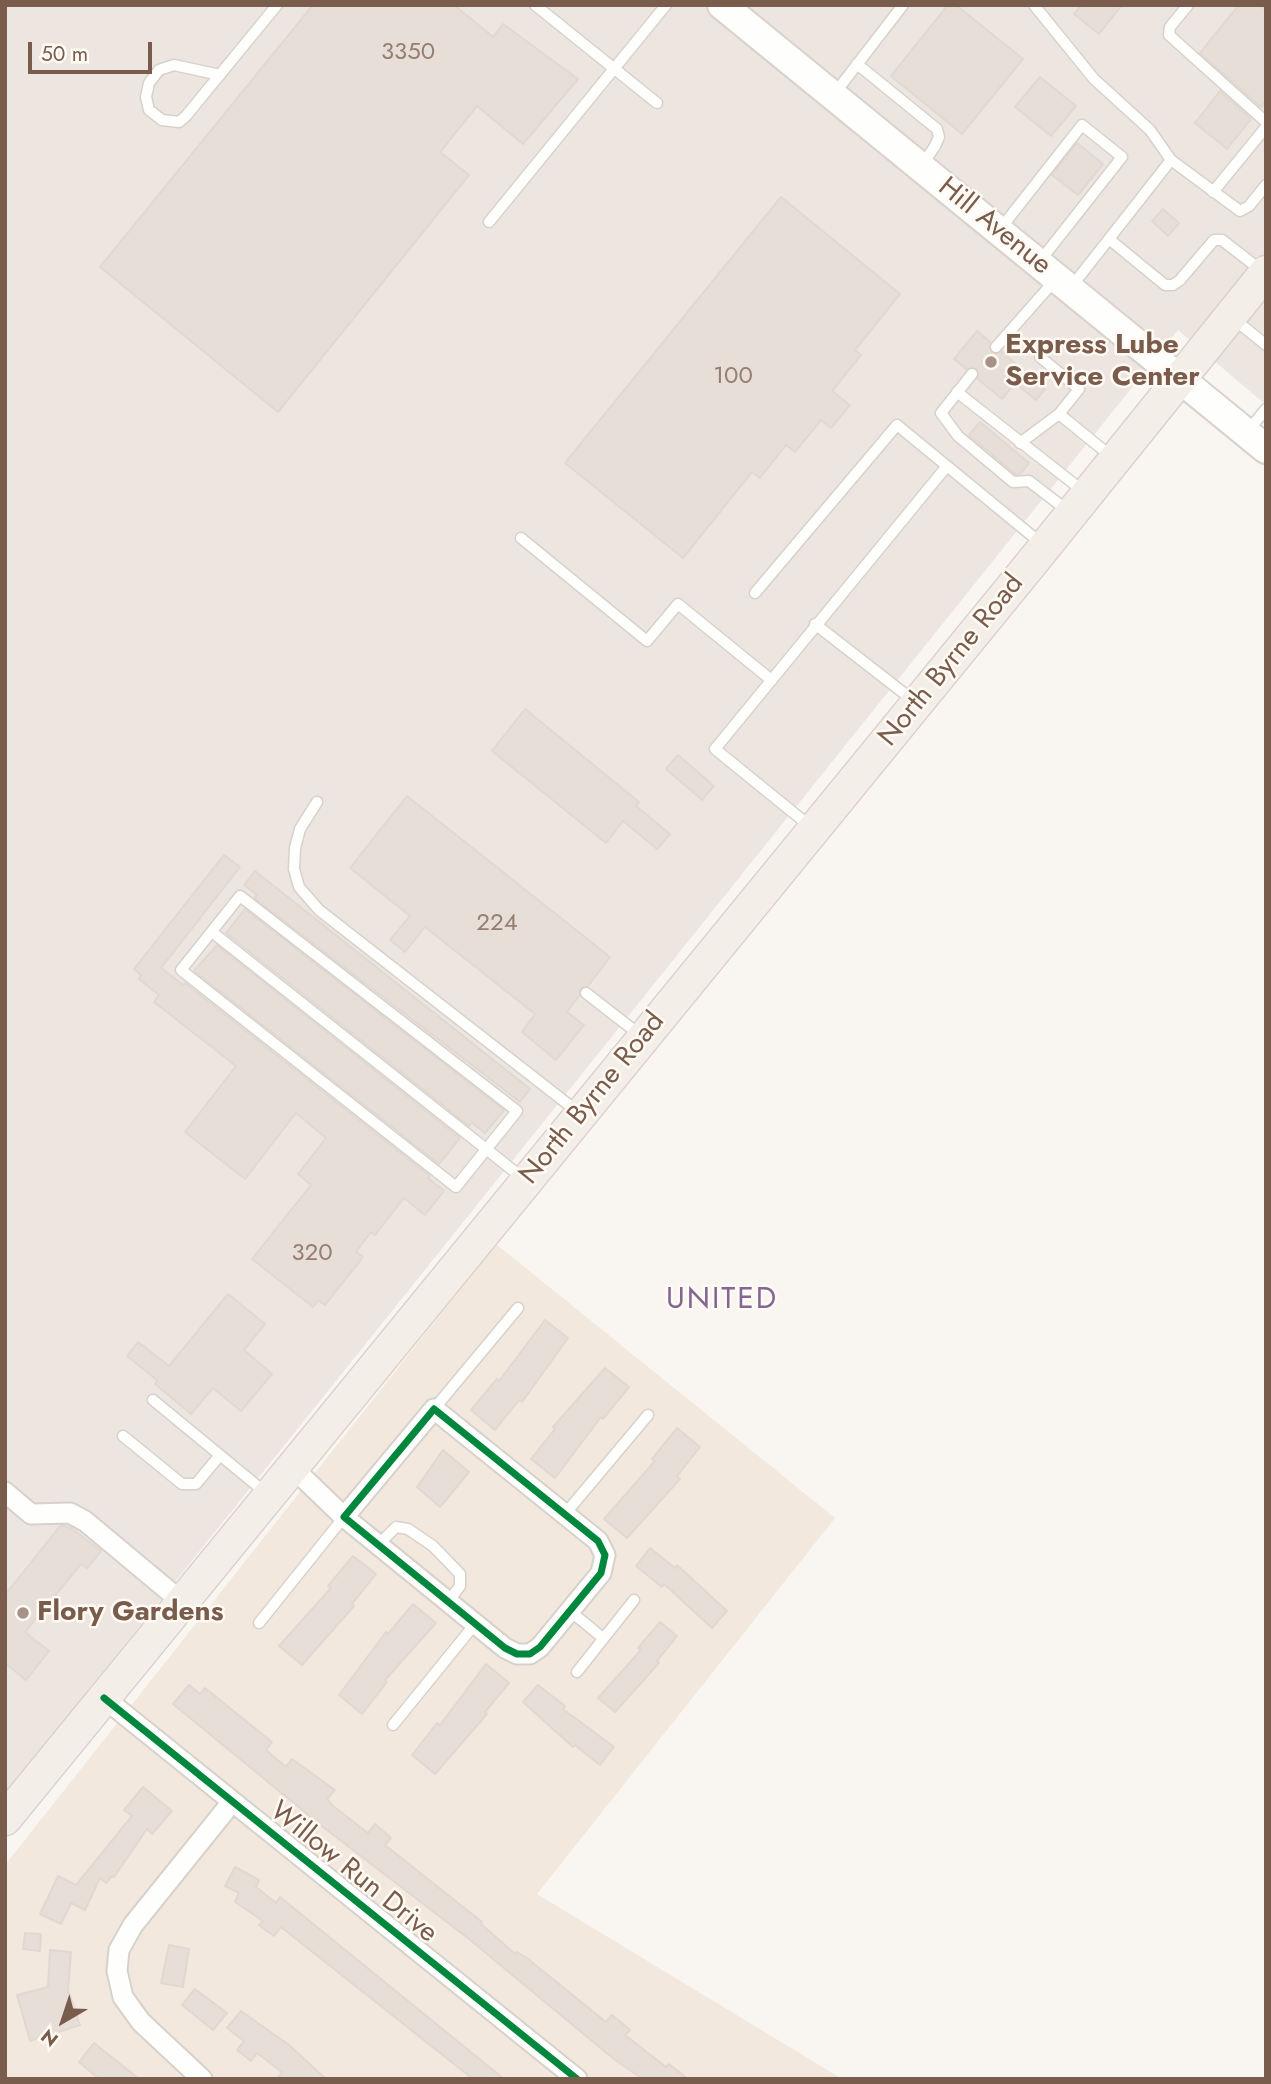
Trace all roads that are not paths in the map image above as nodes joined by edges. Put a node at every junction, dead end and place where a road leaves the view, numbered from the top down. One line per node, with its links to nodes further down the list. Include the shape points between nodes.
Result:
1 (277, 5): 10 (lane)
2 (535, 5): 9 (lane)
3 (666, 5): 9 (lane)
4 (722, 5): 11 (main road, Hill Avenue)
5 (903, 5): 8 (lane)
6 (1034, 5): 14 (lane, via 1094,79 1150,130)
7 (1188, 5): 13 (lane, via 1170,27 1170,35)
8 (857, 64): 11 (lane); 15 (lane, via 937,129 935,146)
9 (614, 68): 12 (lane); 18 (lane)
10 (220, 75): 10 (lane, via 179,122 162,120 149,110 149,83 159,71 174,65)
11 (833, 96): 15 (main road, Hill Avenue)
12 (657, 103)
13 (1266, 125): 17 (lane)
14 (1171, 160): 17 (lane); 20 (lane)
15 (920, 167): 19 (main road, Hill Avenue)
16 (1266, 185): 17 (lane, via 1240,211)
17 (1213, 192)
18 (489, 222)
19 (999, 231): 22 (main road, Hill Avenue); 22 (lane, via 1082,125 1122,157)
20 (1108, 239): 21 (lane, via 1165,285 1180,280 1214,240 1222,240); 22 (lane)
21 (1265, 273): 23 (main road, North Byrne Road)
22 (1055, 277): 25 (lane); 28 (main road, Hill Avenue)
23 (1231, 316): 24 (lane); 28 (main road, North Byrne Road)
24 (1266, 345)
25 (996, 347)
26 (1040, 357): 31 (lane, via 1079,389)
27 (972, 374): 29 (lane)
28 (1180, 379): 32 (main road, Hill Avenue); 34 (main road, North Byrne Road)
29 (957, 391): 33 (lane); 36 (lane, via 941,413 958,436 1013,482 1029,481)
30 (1266, 409): 32 (lane)
31 (1059, 414): 33 (lane); 34 (lane)
32 (1256, 441)
33 (1020, 443): 36 (lane)
34 (1115, 460): 36 (main road, North Byrne Road)
35 (947, 466): 38 (lane); 39 (lane, via 897,425); 40 (lane)
36 (1079, 504): 38 (main road, North Byrne Road)
37 (521, 538): 41 (lane, via 647,641 678,604)
38 (1045, 547): 42 (main road, North Byrne Road)
39 (755, 593)
40 (815, 624): 41 (lane); 42 (lane)
41 (770, 678): 44 (lane, via 715,749)
42 (917, 704): 44 (main road, North Byrne Road)
43 (317, 802): 48 (lane, via 300,829 294,869 299,887 318,910)
44 (814, 830): 47 (main road, North Byrne Road)
45 (212, 932): 49 (lane); 49 (lane, via 240,896 517,1111); 49 (lane, via 181,970 456,1187)
46 (586, 993): 47 (lane)
47 (644, 1038): 48 (main road, North Byrne Road)
48 (581, 1115): 50 (main road, North Byrne Road)
49 (487, 1149): 50 (lane)
50 (526, 1181): 57 (main road, North Byrne Road)
51 (518, 1308): 53 (lane)
52 (153, 1400): 56 (lane)
53 (434, 1409): 60 (street); 61 (street)
54 (648, 1415): 60 (lane)
55 (122, 1436): 56 (lane, via 182,1484 195,1484)
56 (220, 1455): 59 (lane)
57 (292, 1467): 59 (main road, North Byrne Road); 61 (street)
58 (5, 1492): 64 (street, via 31,1514 69,1513 85,1521)
59 (269, 1496): 64 (main road, North Byrne Road)
60 (565, 1514): 66 (street, via 598,1541 605,1555 601,1573)
61 (344, 1517): 62 (street); 67 (lane)
62 (378, 1545): 65 (street); 65 (lane, via 396,1527 408,1529 433,1546 460,1574 460,1586)
63 (634, 1600): 69 (lane)
64 (182, 1602): 71 (main road, North Byrne Road)
65 (448, 1602): 68 (street)
66 (570, 1611): 68 (street, via 530,1654 505,1648); 69 (lane)
67 (259, 1623)
68 (475, 1624): 72 (lane)
69 (603, 1638): 70 (lane)
70 (577, 1672)
71 (104, 1698): 73 (street, Willow Run Drive); 74 (main road, North Byrne Road)
72 (393, 1725)
73 (232, 1802): 75 (street, via 133,1925 119,1950 117,1971 123,1997); 76 (street, Willow Run Drive)
74 (5, 1819)
75 (190, 2075)
76 (577, 2079)

